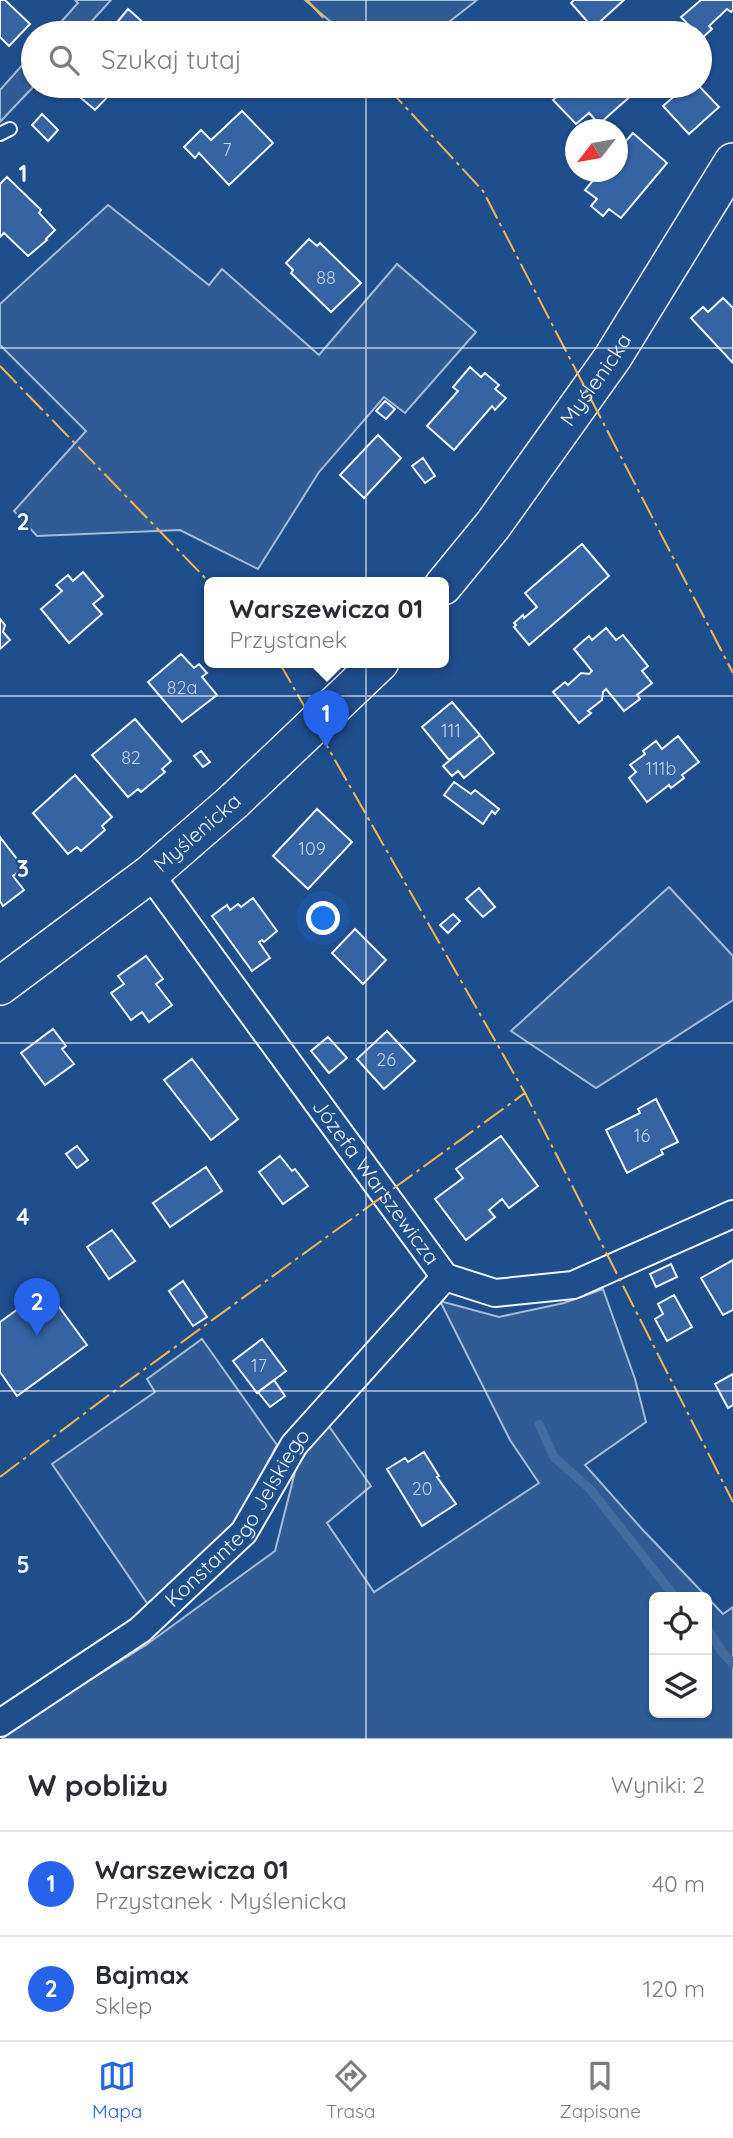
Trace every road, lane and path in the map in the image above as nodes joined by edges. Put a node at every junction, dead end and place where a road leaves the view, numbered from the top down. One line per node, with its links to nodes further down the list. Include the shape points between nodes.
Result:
1 (733, 162): 2 (street, Myślenicka, via 613,357)
2 (449, 579)
3 (374, 668): 4 (street, Myślenicka)
4 (150, 874): 5 (street, Myślenicka); 7 (street, Józefa Warszewicza)
5 (0, 986)
6 (733, 1214): 7 (street, Józefa Warszewicza, via 573,1285 495,1293)
7 (445, 1277): 8 (street, Konstantego Jelskiego, via 294,1445 244,1532 141,1630)
8 (0, 1723)

